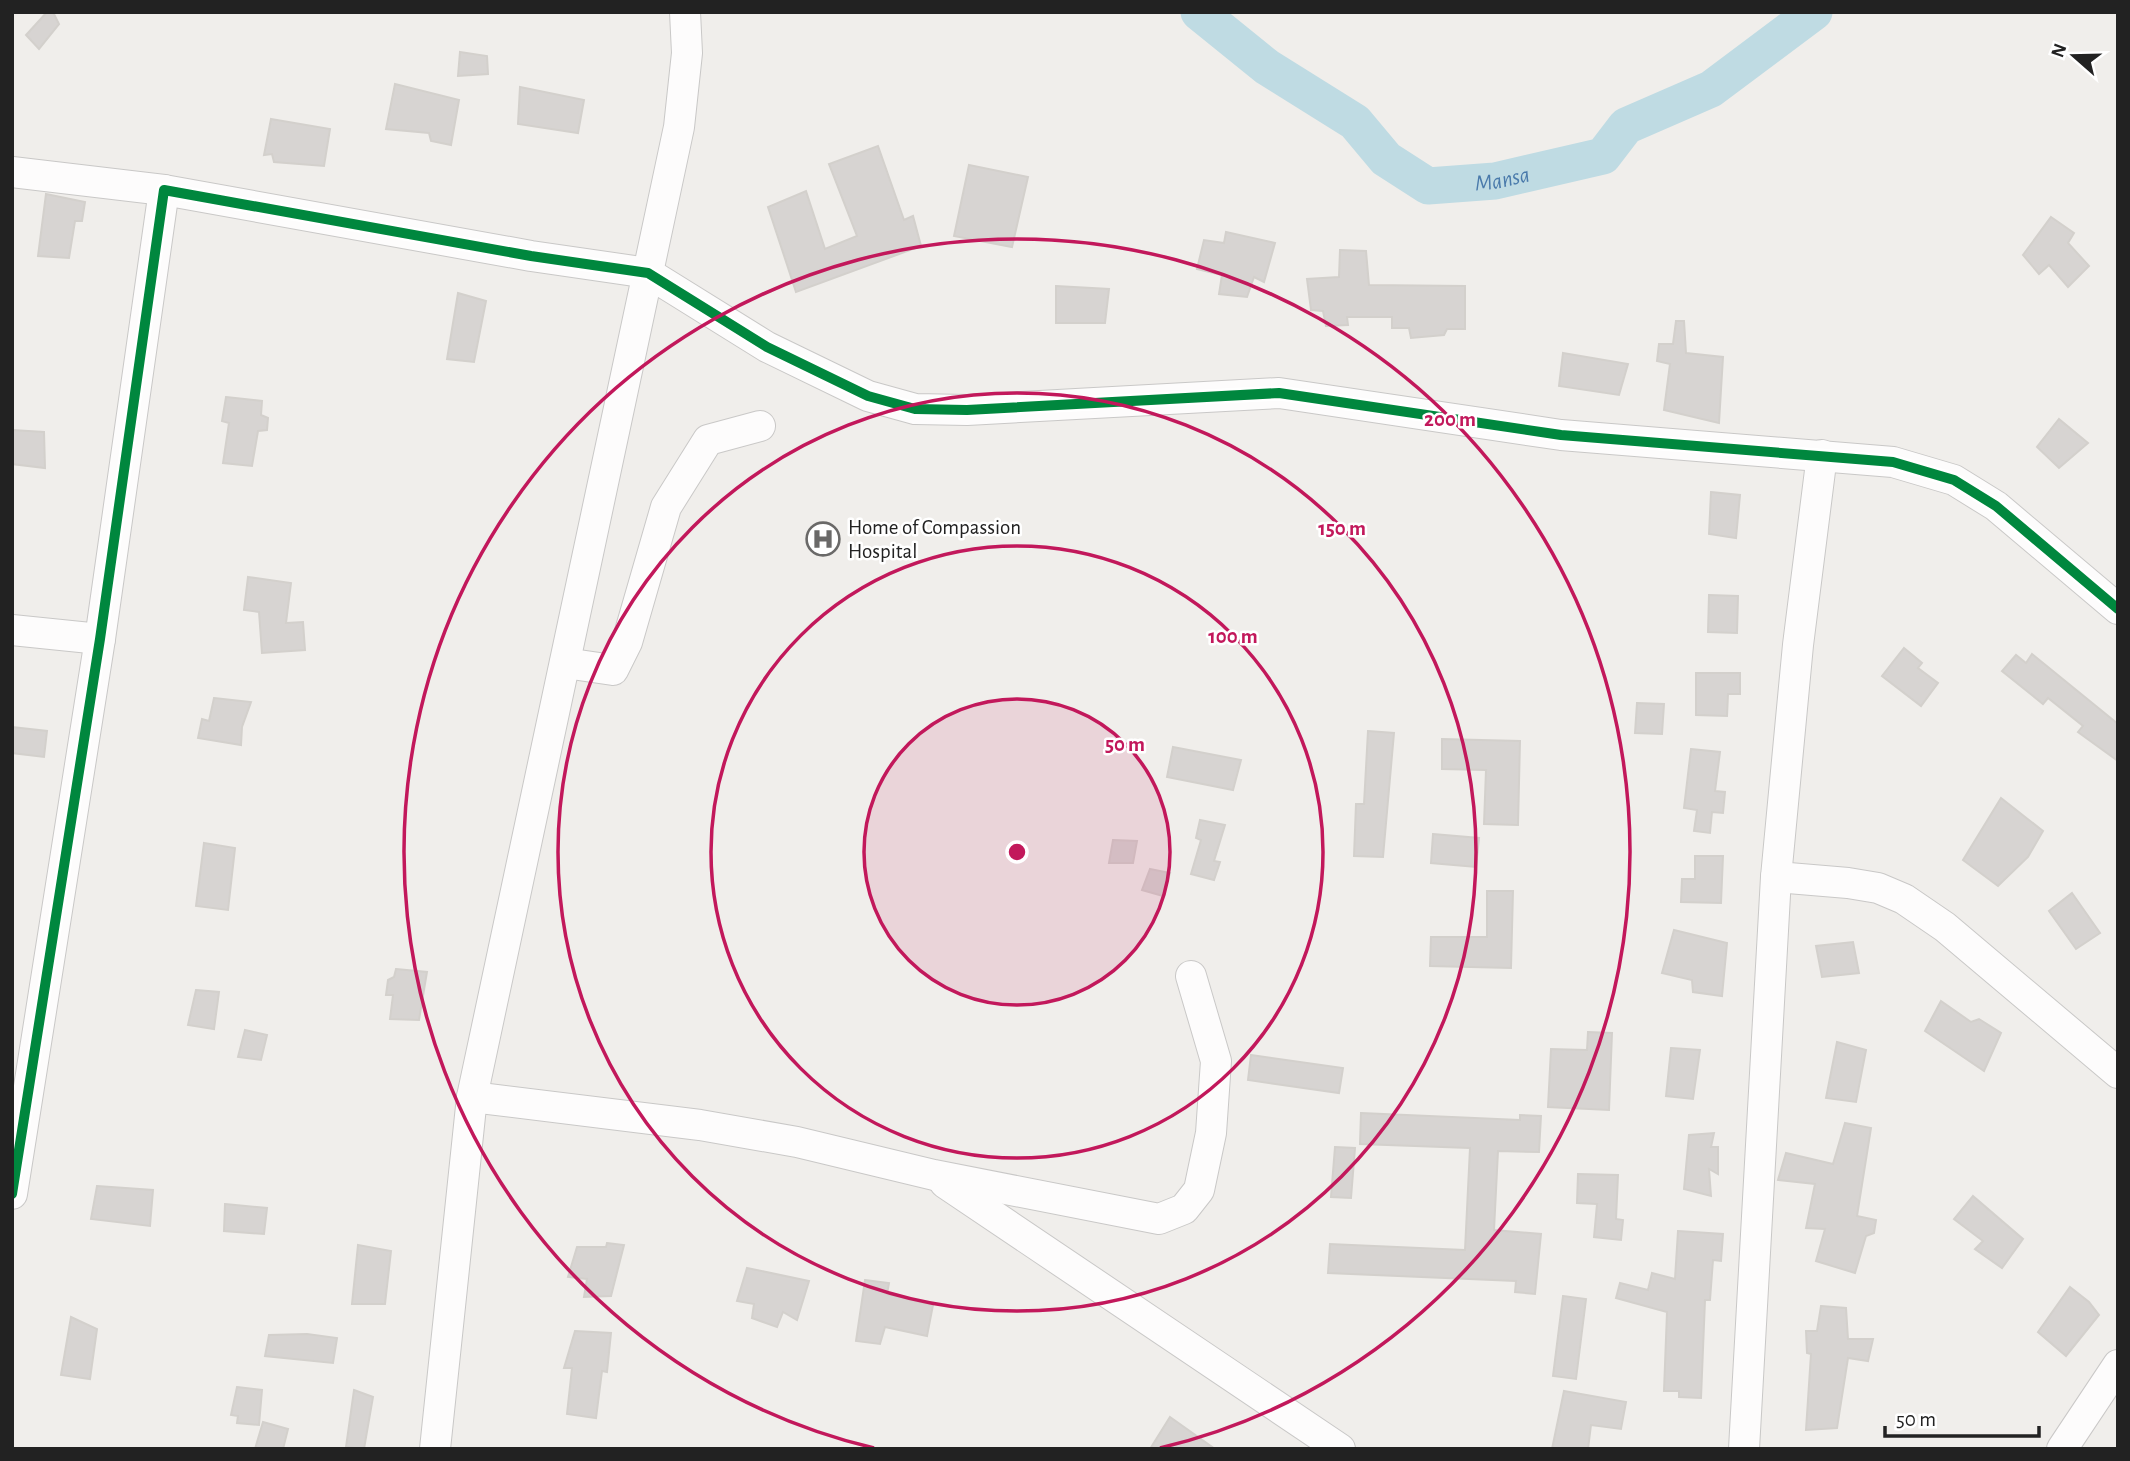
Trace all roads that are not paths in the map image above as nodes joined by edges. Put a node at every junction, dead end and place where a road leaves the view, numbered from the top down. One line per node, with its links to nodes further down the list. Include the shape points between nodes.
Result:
1 (685, 12): 4 (street, via 687,53 679,127)
2 (12, 172): 3 (street)
3 (164, 190): 4 (street); 9 (street)
4 (648, 273): 6 (street, via 767,347 868,397 915,409 1279,393 1561,435); 10 (street)
5 (760, 426): 10 (street, via 708,440 666,507 627,642 613,670)
6 (1822, 455): 7 (street, via 1893,462 1954,480 1996,506); 11 (street)
7 (2118, 609)
8 (12, 631): 9 (street)
9 (100, 639): 16 (street)
10 (565, 663): 14 (street)
11 (1776, 877): 13 (street, via 1878,888 1904,899 1945,927); 20 (street)
12 (1191, 976): 15 (street, via 1216,1061 1211,1133 1199,1190 1184,1209 1159,1219)
13 (2118, 1073)
14 (472, 1097): 15 (street, via 701,1125 797,1142); 18 (street)
15 (934, 1175): 19 (street)
16 (12, 1195)
17 (2118, 1365): 21 (street)
18 (435, 1449)
19 (1340, 1449)
20 (1744, 1449)
21 (2062, 1449)

